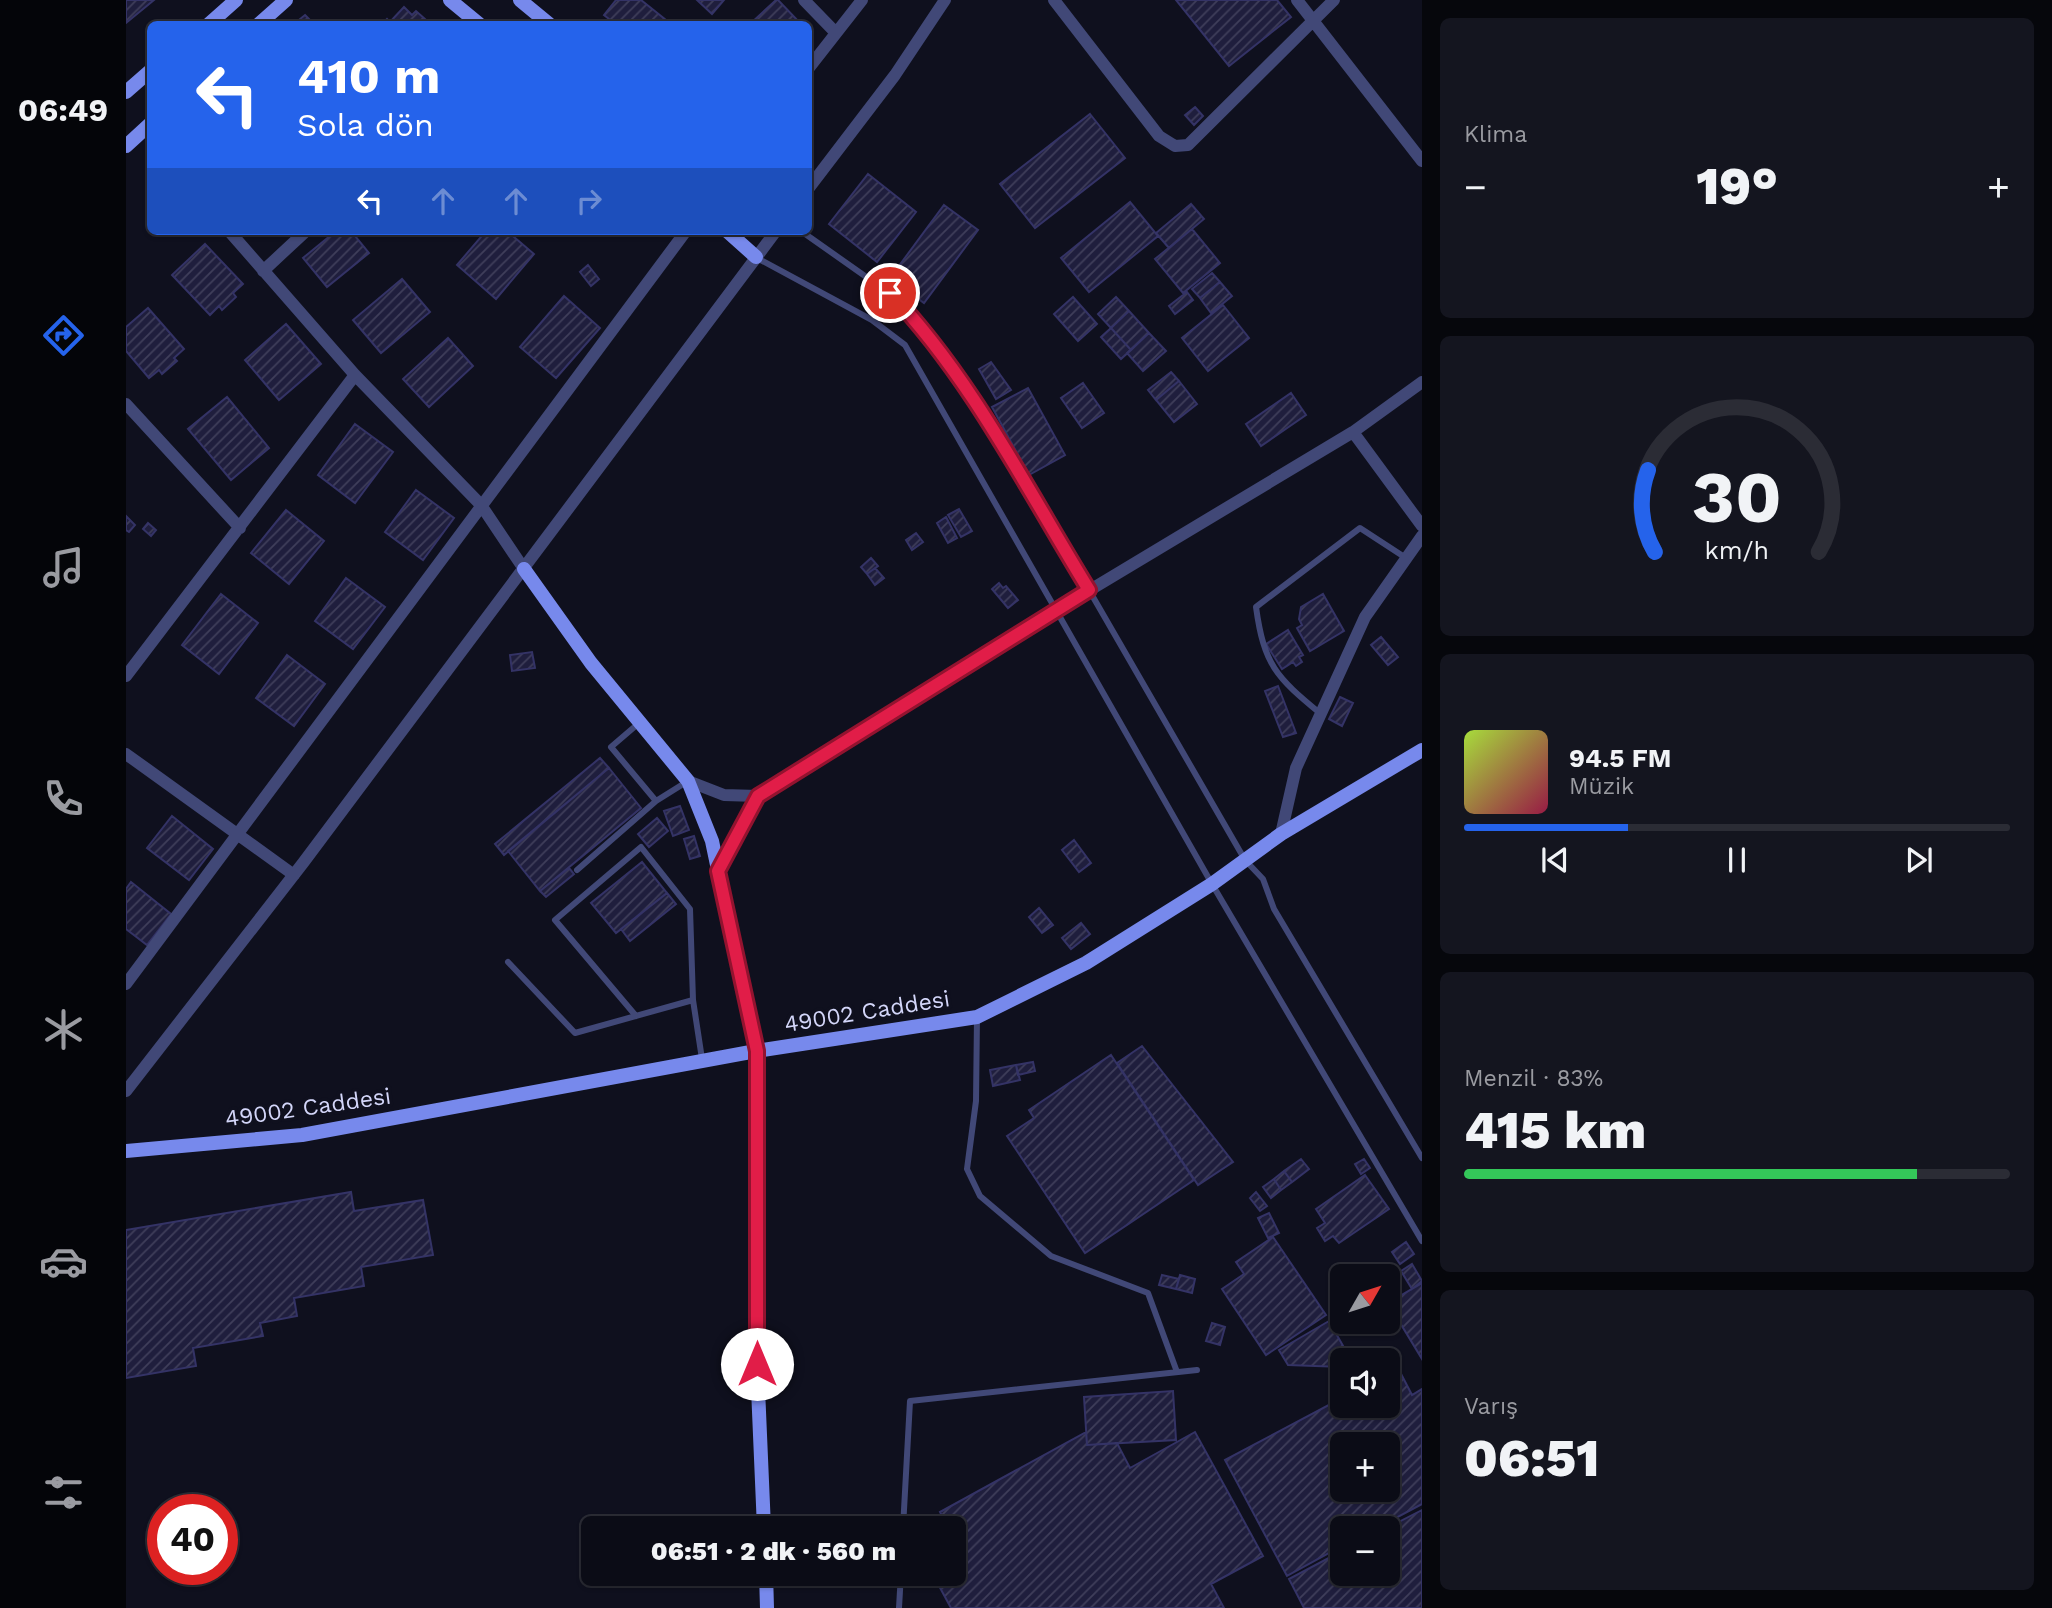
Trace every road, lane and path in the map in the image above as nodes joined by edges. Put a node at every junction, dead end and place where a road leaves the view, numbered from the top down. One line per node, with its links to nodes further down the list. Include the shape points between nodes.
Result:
1 (218, 0): 12 (lane)
2 (236, 0): 12 (street)
3 (286, 0): 13 (street)
4 (450, 0): 14 (street)
5 (520, 0): 15 (street)
6 (804, 0): 17 (street)
7 (862, 0): 17 (street)
8 (945, 0): 24 (street)
9 (1054, 0): 16 (street, via 1159,136 1175,146 1188,145)
10 (1297, 0): 16 (street)
11 (1334, 0): 16 (street)
12 (214, 20)
13 (262, 21)
14 (475, 21)
15 (545, 21)
16 (1314, 21): 23 (street)
17 (836, 33): 18 (street)
18 (812, 64)
19 (147, 73): 20 (street)
20 (128, 85)
21 (147, 132): 22 (street)
22 (126, 146)
23 (1422, 160)
24 (812, 184)
25 (232, 235): 32 (street)
26 (302, 235): 32 (street)
27 (683, 235): 37 (street)
28 (731, 235): 31 (street)
29 (773, 235): 31 (street)
30 (807, 235): 43 (lane, via 890,293 925,331)
31 (756, 257): 42 (street); 44 (lane, via 872,320 905,345)
32 (263, 271): 33 (street)
33 (355, 375): 37 (street); 39 (street)
34 (1422, 382): 36 (street)
35 (126, 404): 39 (street)
36 (1353, 432): 38 (street); 43 (street)
37 (481, 505): 42 (street); 53 (street)
38 (1422, 526)
39 (240, 528): 45 (street)
40 (1422, 536): 41 (street)
41 (1406, 558): 46 (street, via 1365,617); 46 (lane, via 1360,528 1256,607 1261,645 1283,683)
42 (524, 569): 47 (street); 58 (street)
43 (1089, 590): 44 (street); 55 (lane)
44 (1055, 611): 51 (street); 59 (lane)
45 (126, 676)
46 (1321, 714): 54 (street, via 1296,768)
47 (640, 722): 50 (street); 52 (lane, via 611,747)
48 (1422, 750): 54 (street, 49002 Caddesi)
49 (126, 754): 53 (street)
50 (688, 781): 51 (street, via 724,795); 52 (lane); 57 (street, via 712,841)
51 (758, 796): 57 (street)
52 (656, 801): 56 (lane)
53 (236, 833): 58 (street); 61 (street)
54 (1281, 834): 55 (street, 49002 Caddesi)
55 (1245, 860): 59 (street, 49002 Caddesi); 69 (lane, via 1264,879 1274,909)
56 (577, 870)
57 (718, 871): 65 (street)
58 (294, 875): 67 (street)
59 (1212, 884): 64 (street, 49002 Caddesi, via 1086,963); 70 (lane)
60 (508, 962): 63 (lane, via 575,1033)
61 (126, 984)
62 (693, 1000): 63 (lane); 63 (lane, via 690,909 641,847 555,920); 66 (lane)
63 (636, 1016)
64 (977, 1017): 65 (street, 49002 Caddesi); 72 (lane, via 976,1101 967,1169 980,1196 1051,1256 1148,1293)
65 (757, 1051): 66 (street, 49002 Caddesi); 73 (street, via 757,1364)
66 (702, 1061): 68 (street, 49002 Caddesi, via 302,1135)
67 (126, 1091)
68 (126, 1151)
69 (1422, 1158)
70 (1422, 1241)
71 (1197, 1370): 72 (lane)
72 (1177, 1372): 74 (lane, via 910,1401)
73 (763, 1516)
74 (904, 1516)
75 (766, 1586): 77 (street)
76 (901, 1586): 78 (lane)
77 (767, 1608)
78 (900, 1608)

